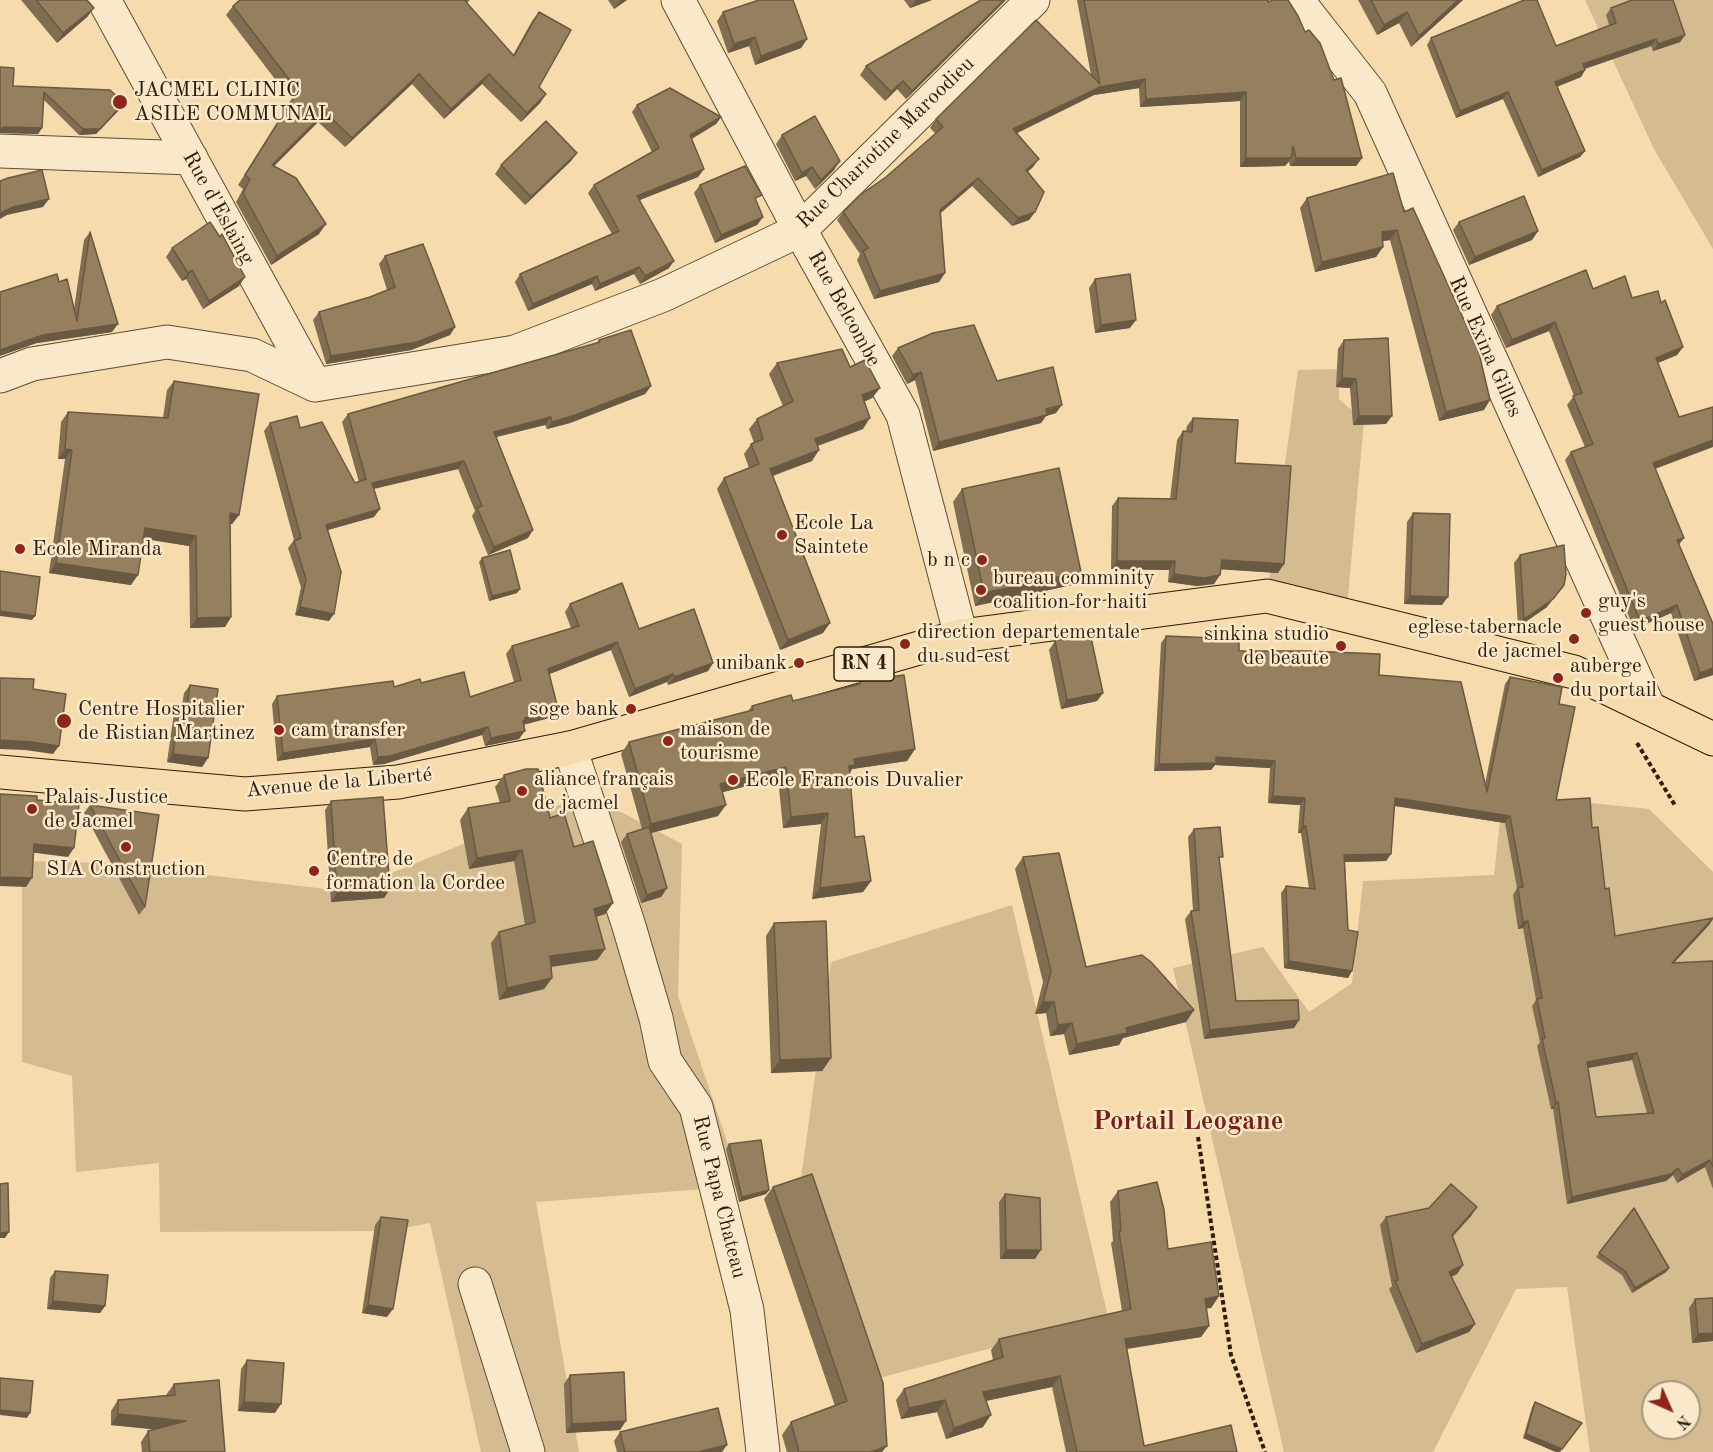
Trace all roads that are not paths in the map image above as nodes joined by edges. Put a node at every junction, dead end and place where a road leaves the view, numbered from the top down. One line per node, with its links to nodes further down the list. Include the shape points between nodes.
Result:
1 (678, 0): 7 (street, Rue Belcombe)
2 (1033, 0): 7 (street, Rue Chariotine Maroodieu)
3 (1297, 0): 11 (street, Rue Exina Gilles, via 1370,93)
4 (106, 1): 6 (street, Rue d'Eslaing)
5 (1, 152): 6 (street)
6 (191, 159): 9 (street, Rue d'Eslaing)
7 (800, 230): 9 (street, Rue Chariotine Maroodieu, via 663,295 515,352); 10 (street, Rue Belcombe, via 903,415)
8 (0, 376): 9 (street, via 32,364 167,342 252,355)
9 (315, 385)
10 (961, 636): 11 (main road, Avenue de la Liberté / RN 4, via 1267,596 1574,672); 13 (main road, Avenue de la Liberté / RN 4)
11 (1649, 708): 12 (main road, Avenue de la Liberté / RN 4)
12 (1713, 739)
13 (570, 748): 14 (main road, Avenue de la Liberté / RN 4, via 398,782 245,794); 17 (street, Rue Papa Chateau, via 628,923 665,1061 696,1107 747,1310)
14 (0, 772)
15 (475, 1284): 16 (street)
16 (528, 1452)
17 (763, 1452)

